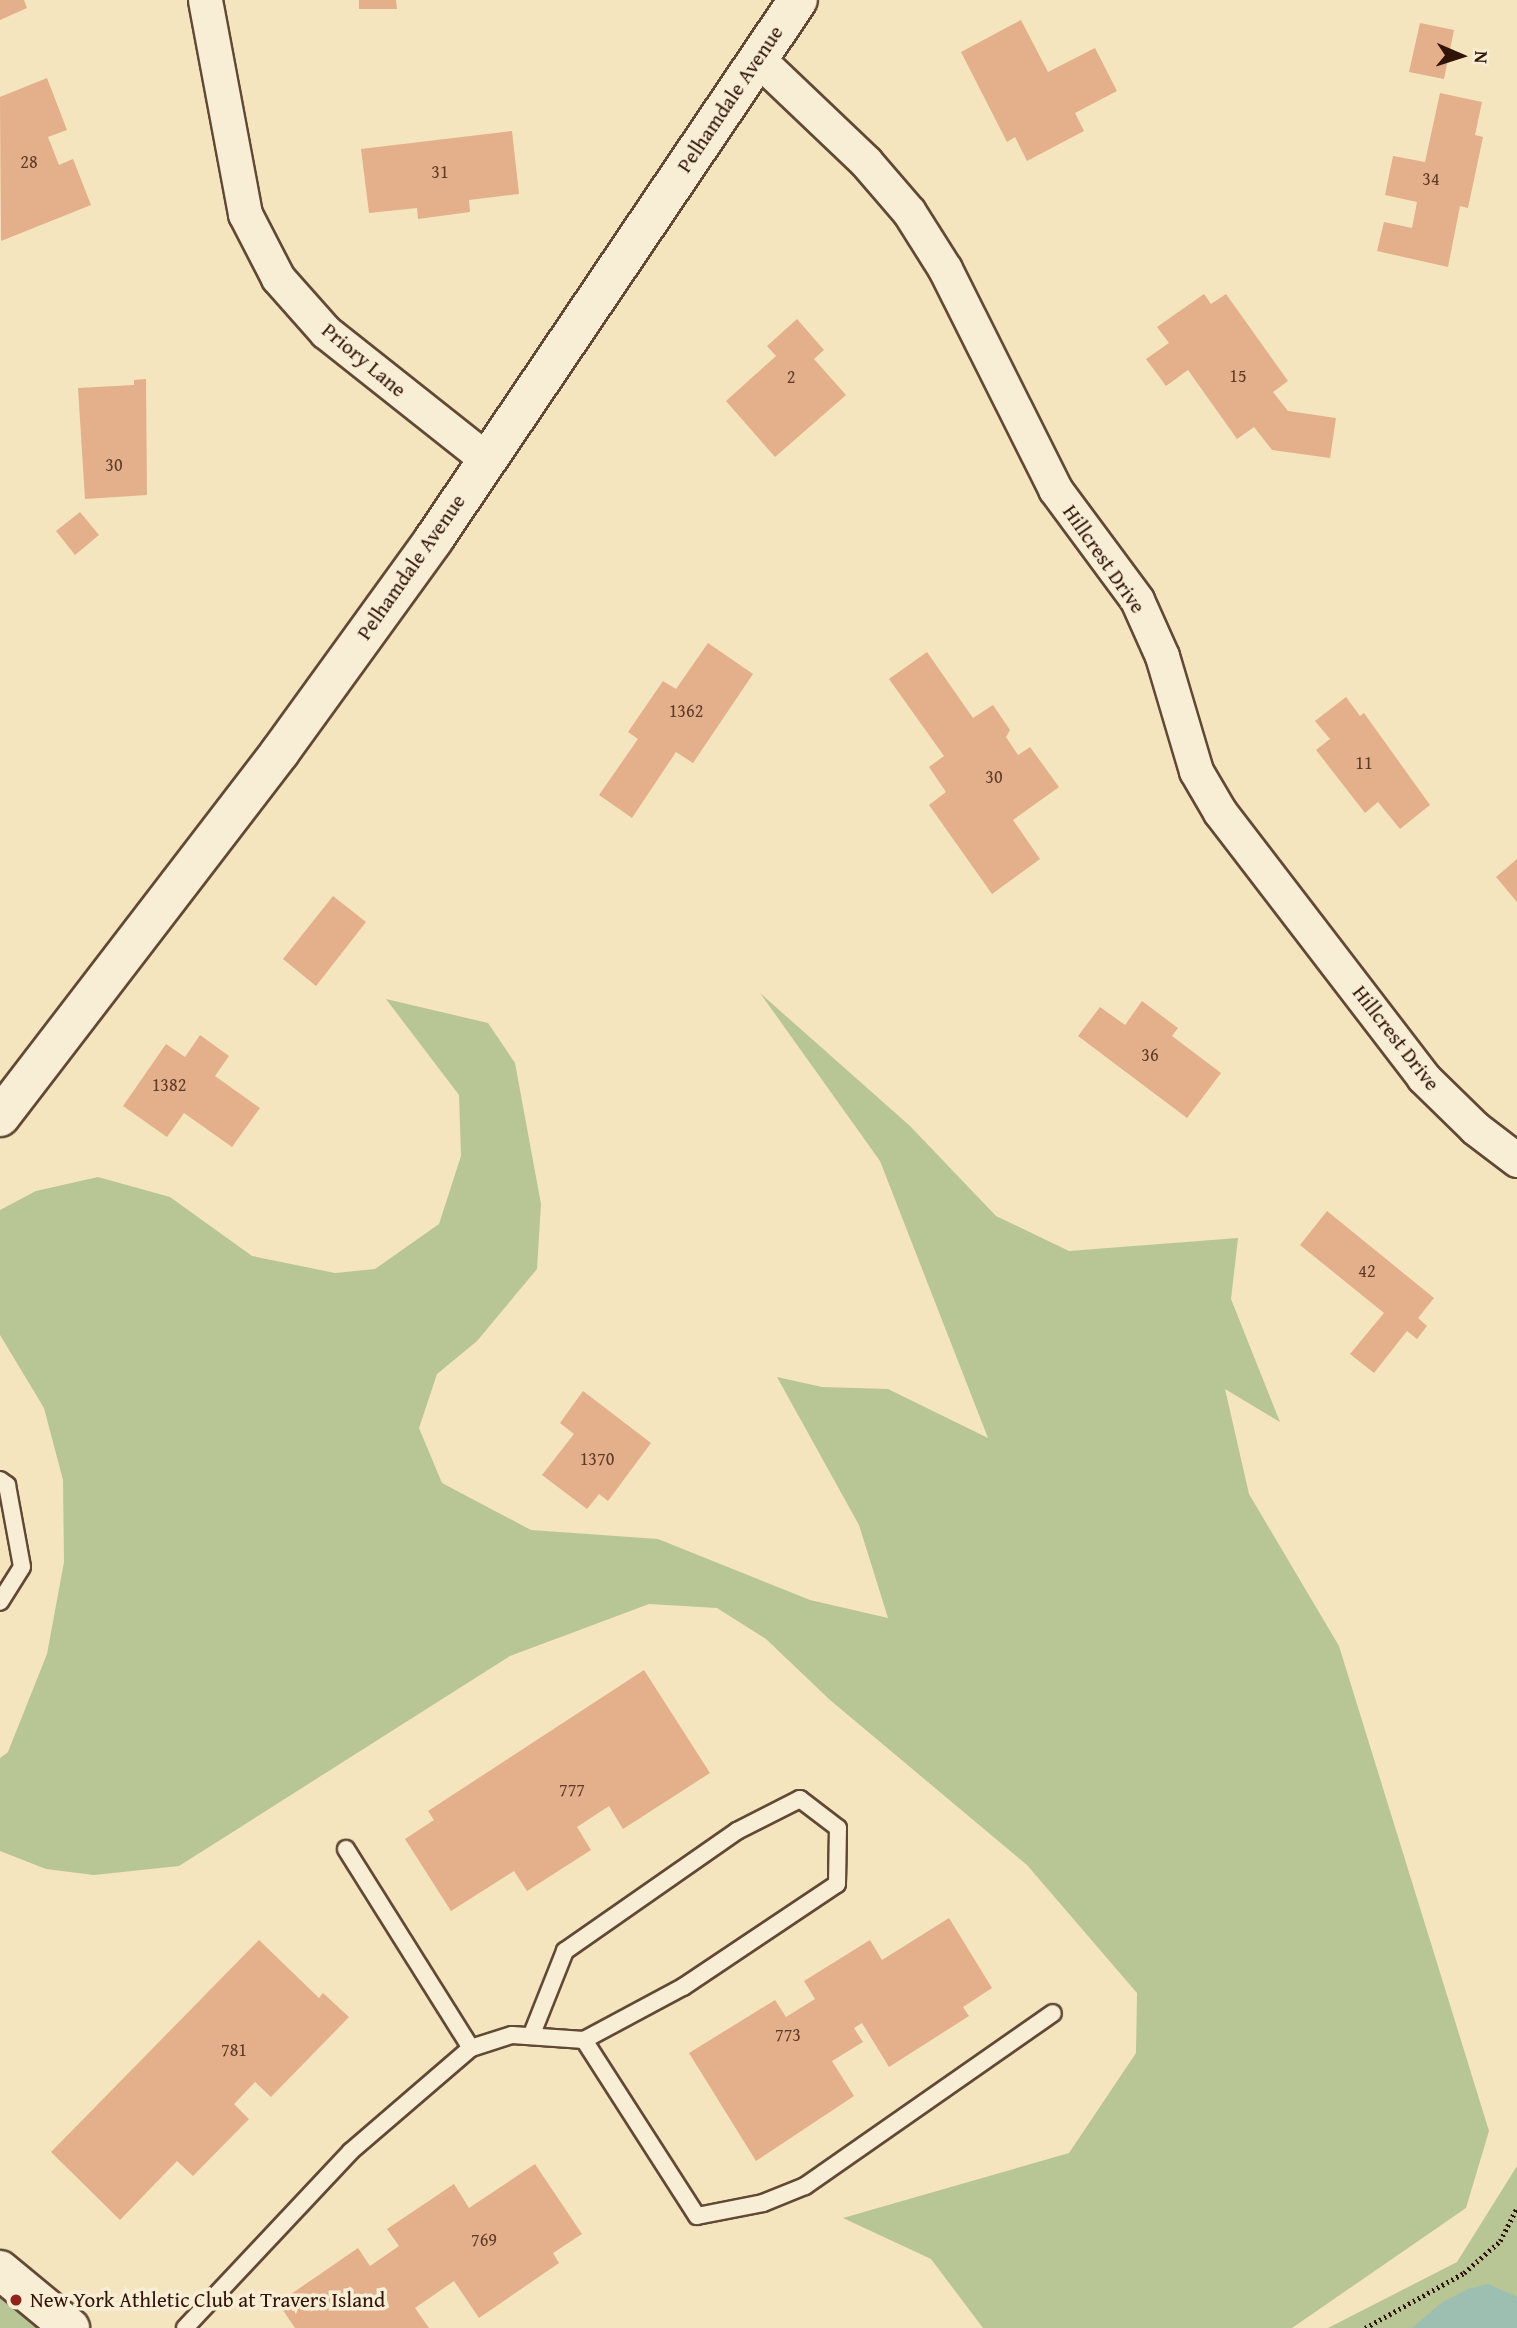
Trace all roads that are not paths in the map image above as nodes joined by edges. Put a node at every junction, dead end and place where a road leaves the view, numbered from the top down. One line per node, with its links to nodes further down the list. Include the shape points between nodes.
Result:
1 (205, 0): 4 (street, Priory Lane, via 245,214 278,278 326,332)
2 (798, 0): 3 (street, Pelhamdale Avenue)
3 (758, 59): 4 (street, Pelhamdale Avenue); 6 (street, Hillcrest Drive, via 866,162 909,212 946,269 1055,489 1137,600 1162,656 1196,771 1220,812 1423,1077 1475,1128)
4 (486, 459): 5 (street, Pelhamdale Avenue, via 280,752)
5 (4, 1101)
6 (1517, 1160)
7 (0, 1480): 8 (lane, via 7,1485 22,1567)
8 (0, 1602)
9 (346, 1849): 13 (lane)
10 (1053, 2013): 12 (lane, via 805,2186 763,2203 697,2216)
11 (532, 2034): 12 (lane); 12 (lane, via 565,1951 737,1831 800,1799 838,1828 837,1884 683,1987); 13 (lane, via 496,2037)
12 (584, 2040)
13 (471, 2048): 16 (lane, via 351,2152)
14 (0, 2270): 15 (street)
15 (70, 2328)
16 (185, 2328)

